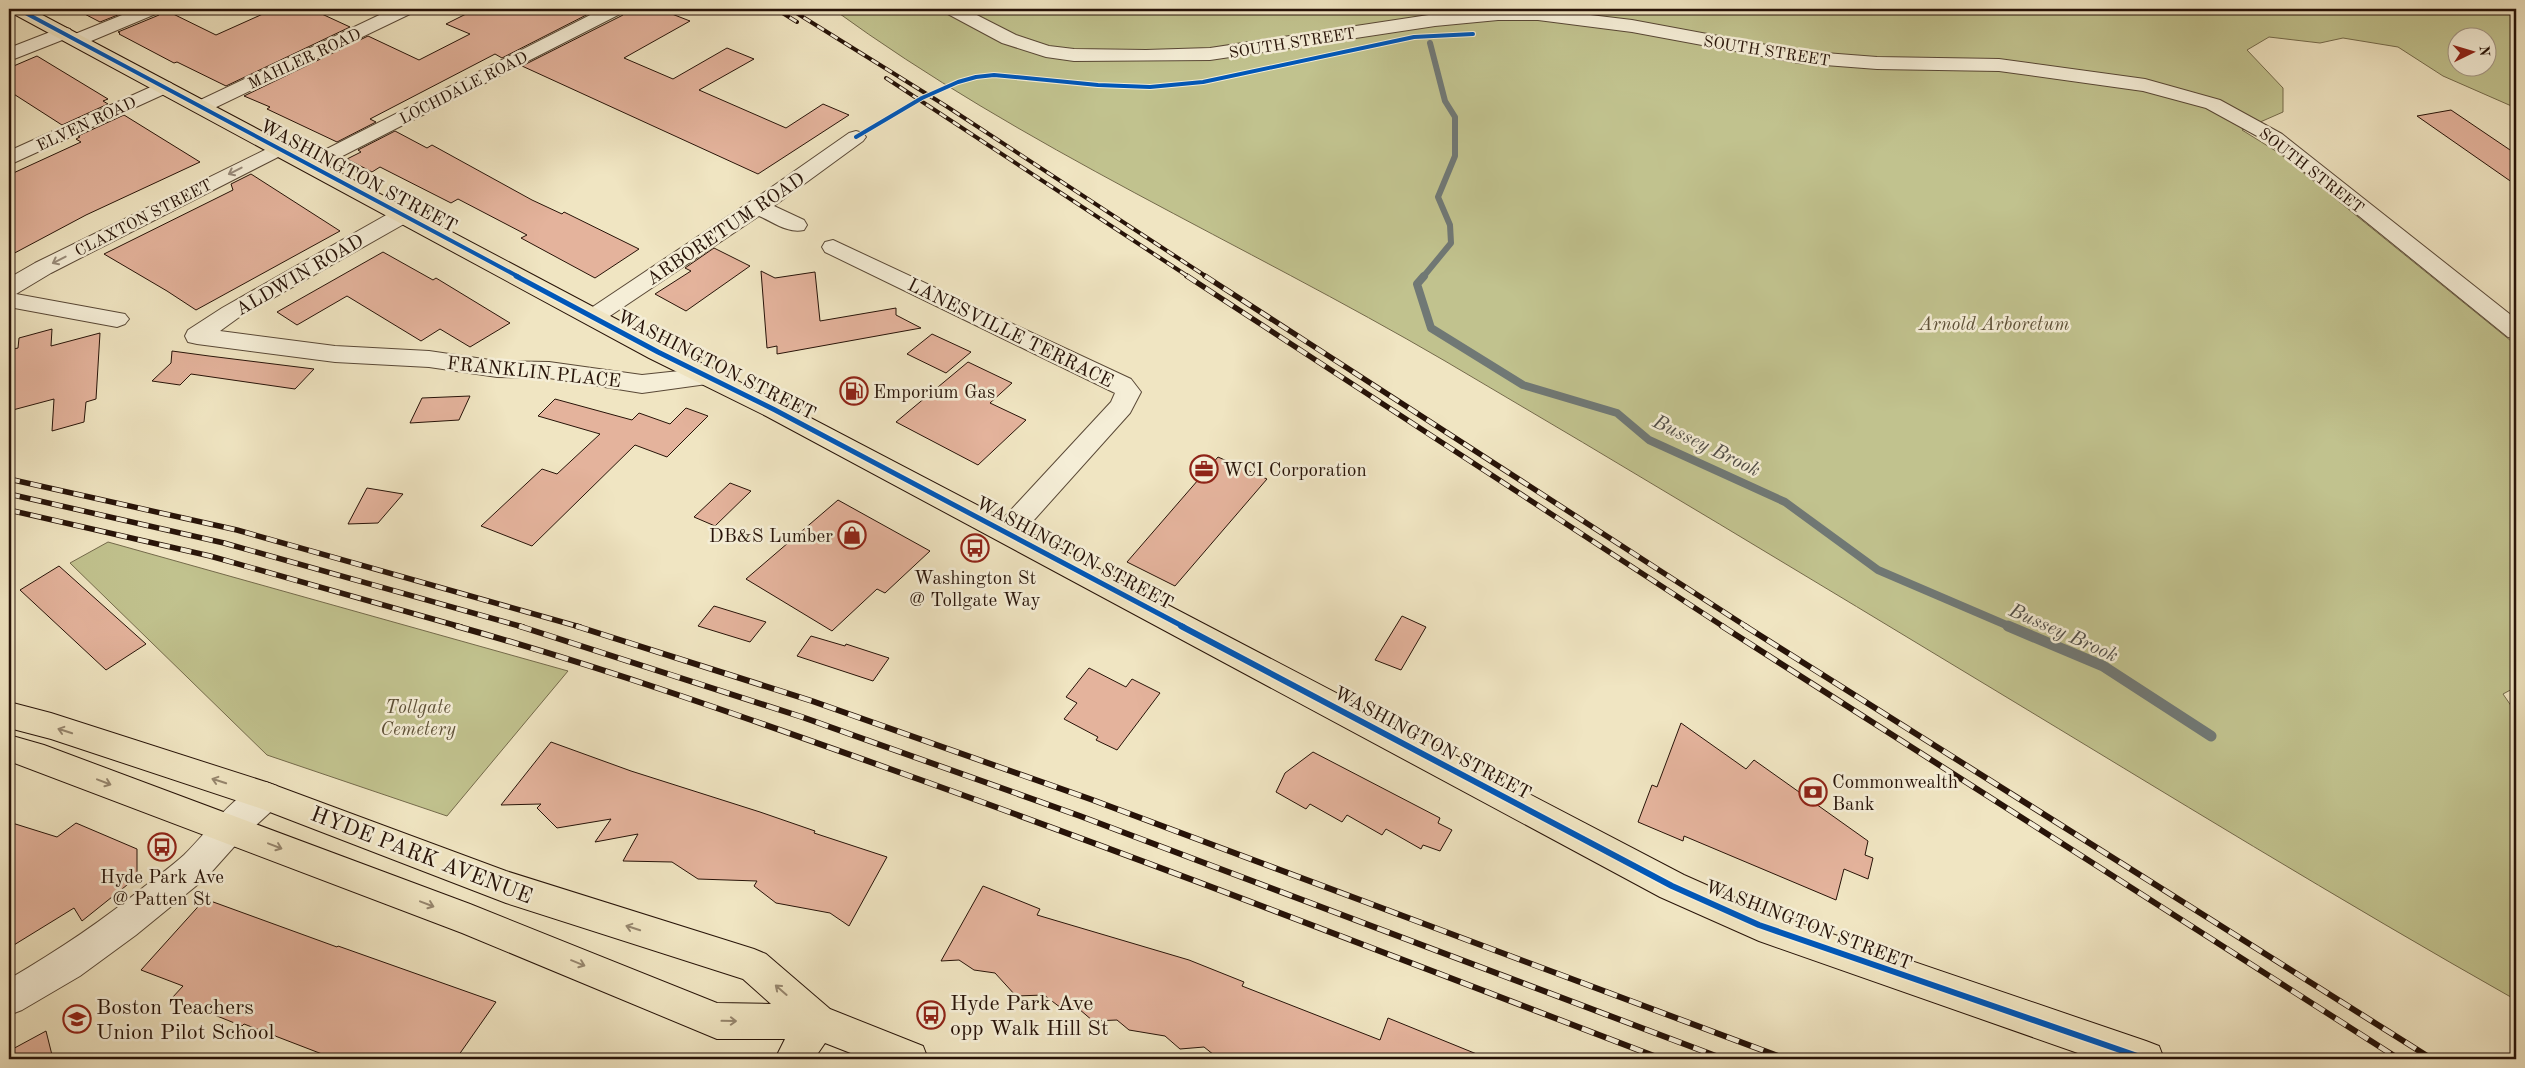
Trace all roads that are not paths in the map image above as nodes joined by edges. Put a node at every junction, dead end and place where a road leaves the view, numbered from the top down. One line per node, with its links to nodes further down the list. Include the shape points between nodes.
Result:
1 (18, 9): 6 (main road, WASHINGTON STREET)
2 (152, 9): 6 (street)
3 (406, 9): 9 (street, MAHLER ROAD)
4 (616, 9): 13 (street, LOCHDALE ROAD)
5 (952, 9): 22 (street, SOUTH STREET, via 1009,39 1046,51 1074,55 1217,54 1435,20 1538,14 1632,26 1799,57 1877,63 1998,65 2144,84 2213,104 2275,138)
6 (70, 37): 7 (street); 8 (main road, WASHINGTON STREET)
7 (9, 55)
8 (164, 87): 9 (main road, WASHINGTON STREET); 12 (street, ELVEN ROAD)
9 (201, 107): 11 (main road, WASHINGTON STREET)
10 (856, 137): 14 (street, ARBORETUM ROAD)
11 (279, 149): 13 (main road, WASHINGTON STREET); 18 (street, CLAXTON STREET, one-way to 18)
12 (9, 159)
13 (310, 165): 15 (main road, WASHINGTON STREET)
14 (757, 206): 16 (street); 20 (street, ARBORETUM ROAD)
15 (403, 215): 20 (main road, WASHINGTON STREET); 23 (street, ALDWIN ROAD, via 230,313)
16 (796, 225)
17 (833, 247): 25 (street, LANESVILLE TERRACE, via 1122,385 1128,392 1121,407)
18 (9, 288)
19 (9, 300): 21 (street)
20 (593, 317): 24 (main road, WASHINGTON STREET)
21 (117, 320)
22 (2516, 331)
23 (197, 336): 24 (street, FRANKLIN PLACE, via 484,368 549,370 642,384)
24 (707, 376): 25 (main road, WASHINGTON STREET)
25 (1007, 532): 34 (main road, WASHINGTON STREET, via 1702,900 1767,928)
26 (9, 715): 28 (main road, HYDE PARK AVENUE, one-way to 26)
27 (9, 748): 29 (main road, HYDE PARK AVENUE, one-way to 29)
28 (266, 796): 29 (street); 31 (main road, HYDE PARK AVENUE, one-way to 28, via 754,966 506,887)
29 (229, 829): 30 (street, via 196,866 124,924 68,964); 31 (main road, HYDE PARK AVENUE, one-way to 31, via 611,976 716,1021)
30 (9, 998)
31 (818, 1022): 32 (main road); 33 (main road, HYDE PARK AVENUE)
32 (793, 1059)
33 (910, 1059)
34 (2146, 1059)

